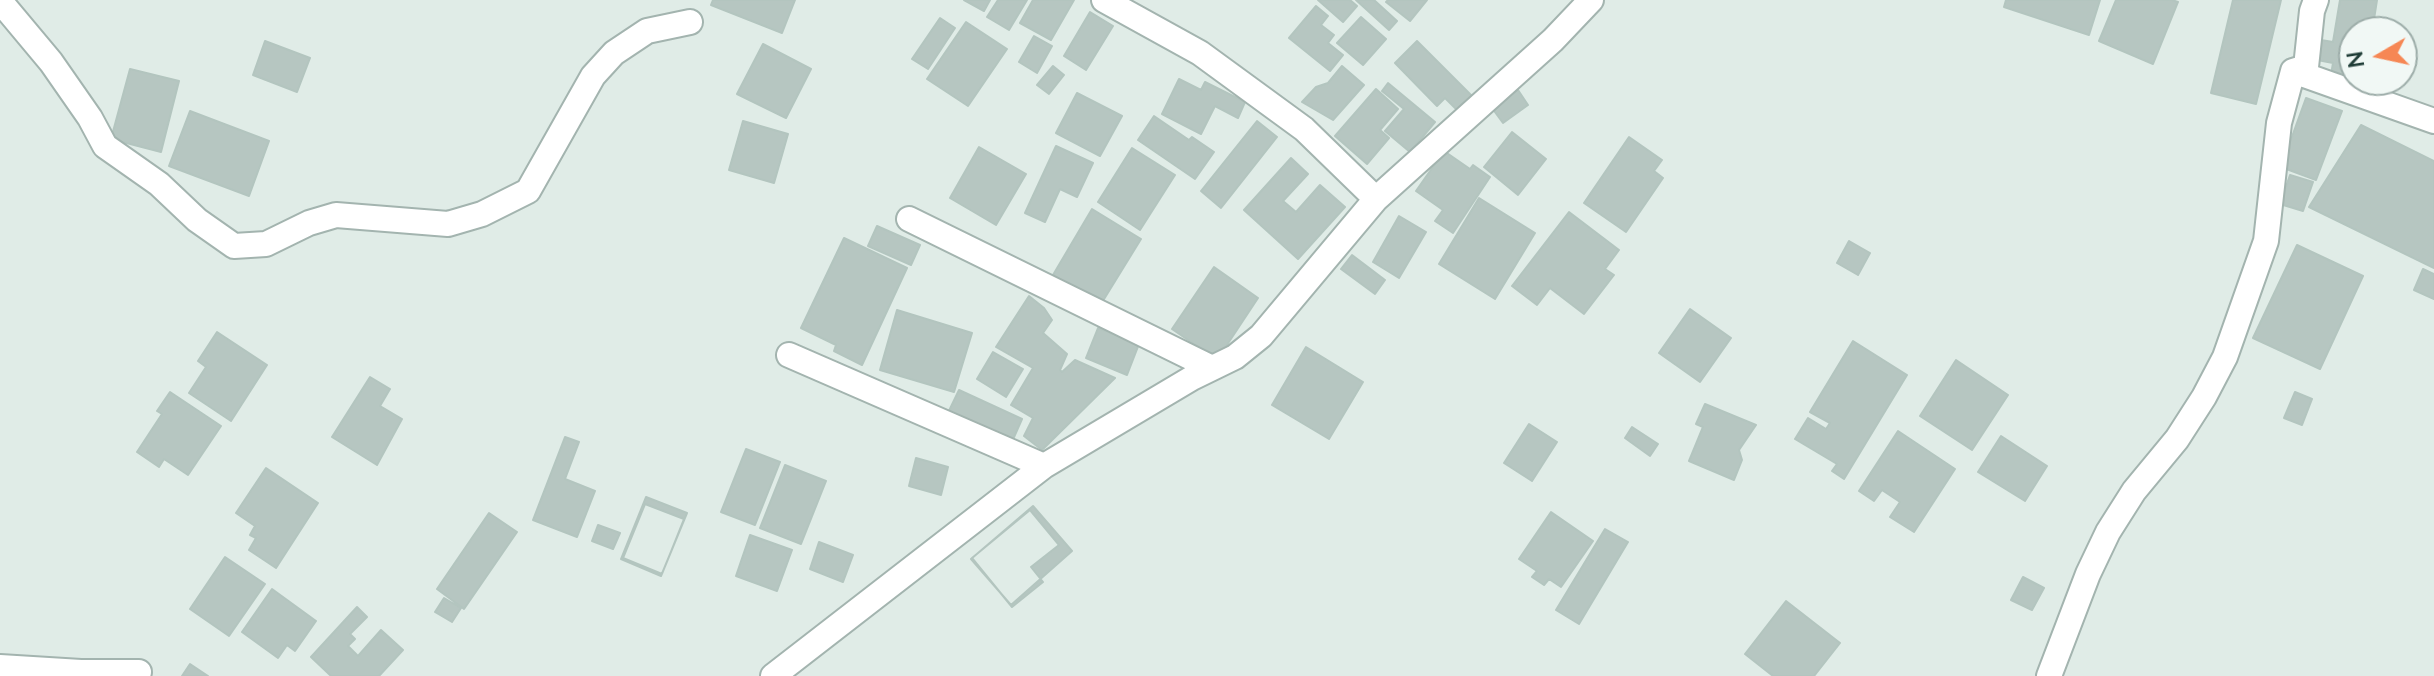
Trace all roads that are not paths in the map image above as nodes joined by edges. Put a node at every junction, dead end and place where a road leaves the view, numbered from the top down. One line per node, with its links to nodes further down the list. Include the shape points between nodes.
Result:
1 (1104, 0): 8 (street, via 1200,53 1304,129)
2 (1591, 0): 8 (street)
3 (2316, 0): 6 (street, via 2306,67)
4 (0, 1): 5 (street, via 51,62 105,146 234,246 266,244 336,215 448,224 482,214 528,191 593,76 614,53 647,31)
5 (690, 22)
6 (2293, 71): 7 (street); 16 (street, via 2279,123 2266,241 2225,357 2177,439 2108,532)
7 (2434, 121)
8 (1376, 199): 11 (street, via 1261,336)
9 (909, 219): 11 (street)
10 (789, 355): 12 (street)
11 (1212, 368): 12 (street)
12 (1044, 466): 15 (street)
13 (0, 667): 14 (street)
14 (139, 672)
15 (773, 676)
16 (2049, 676)

